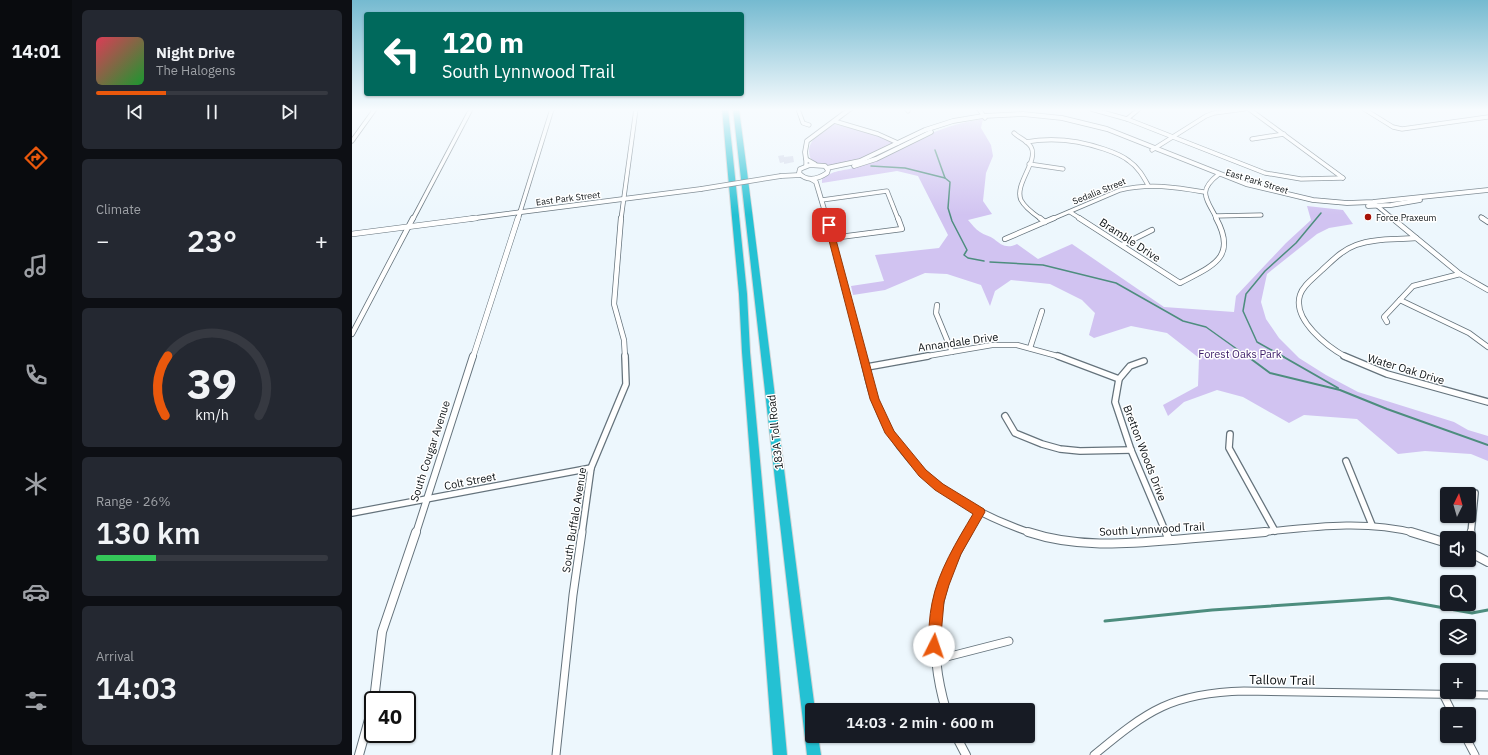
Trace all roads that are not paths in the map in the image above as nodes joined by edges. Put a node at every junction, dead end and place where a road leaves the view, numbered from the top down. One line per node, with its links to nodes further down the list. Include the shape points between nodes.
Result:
1 (452, 144): 41 (street)
2 (541, 144): 34 (street)
3 (631, 144): 30 (street, South Buffalo Avenue)
4 (728, 144): 88 (highway, 183A Toll Road)
5 (740, 144): 89 (highway, 183A Toll Road)
6 (806, 144): 17 (street)
7 (895, 144): 22 (street, East Park Street, via 860,161)
8 (904, 144): 22 (street, East Park Street, via 863,164)
9 (1028, 144): 19 (street, via 1032,150)
10 (1089, 144): 26 (street, via 1113,152 1131,162)
11 (1140, 144): 16 (street, East Park Street)
12 (1143, 144): 16 (street, East Park Street)
13 (1162, 144): 16 (street)
14 (1192, 144): 15 (street, via 1265,173 1301,179 1343,178)
15 (1298, 144)
16 (1154, 149): 24 (street, East Park Street)
17 (806, 159): 18 (street); 20 (street)
18 (815, 164): 20 (street); 22 (street)
19 (1029, 164): 21 (street); 39 (street, via 1020,188 1020,198 1026,208)
20 (806, 166): 23 (street)
21 (1063, 169)
22 (827, 170): 25 (street, via 825,175)
23 (800, 173): 25 (street, East Park Street); 30 (street, East Park Street, bridge)
24 (1217, 175): 28 (street, via 1207,183); 32 (street, East Park Street, via 1291,196 1331,202); 33 (street, East Park Street, via 1266,194 1304,202)
25 (816, 180): 31 (street, South Lynnwood Trail)
26 (1148, 185): 28 (street, Sedalia Street); 35 (street, Sedalia Street, via 1120,190)
27 (1488, 190): 29 (street, East Park Street)
28 (1204, 192): 37 (street)
29 (1437, 195): 32 (street, East Park Street); 33 (street, East Park Street, via 1422,200)
30 (623, 199): 34 (street, East Park Street); 66 (street, South Buffalo Avenue, via 614,304 624,340 626,384)
31 (822, 200): 44 (street, South Lynnwood Trail); 44 (street, via 887,191 902,228)
32 (1373, 202): 33 (street)
33 (1378, 206): 45 (street)
34 (520, 212): 41 (street, East Park Street); 67 (street, South Cougar Avenue)
35 (1070, 212): 39 (street, Sedalia Street); 47 (street, Bramble Drive)
36 (1261, 215): 37 (street)
37 (1214, 216): 47 (street, Bramble Drive, via 1224,235 1226,246 1221,257 1211,266 1180,283)
38 (1481, 217): 40 (street)
39 (1045, 222): 46 (street, Sedalia Street)
40 (1488, 222)
41 (408, 226): 43 (street, East Park Street); 54 (street)
42 (1152, 230): 47 (street)
43 (352, 234)
44 (832, 238): 59 (street, South Lynnwood Trail)
45 (1416, 238): 48 (street); 61 (street, Water Oak Drive, via 1356,245 1344,252 1302,289 1298,300 1300,312 1308,327 1321,341 1359,364 1384,374)
46 (1006, 239)
47 (1122, 245)
48 (1460, 274): 49 (street); 50 (street, via 1413,286)
49 (1488, 290)
50 (1400, 300): 53 (street, via 1384,317); 55 (street, via 1468,333)
51 (937, 305): 57 (street, via 936,313)
52 (1042, 311): 56 (street)
53 (1388, 322)
54 (352, 334)
55 (1488, 347)
56 (1030, 348): 57 (street, Annandale Drive, via 992,345); 60 (street, Annandale Drive)
57 (952, 352): 59 (street, Annandale Drive)
58 (1144, 361): 60 (street, via 1130,366)
59 (867, 367): 68 (street, South Lynnwood Trail, via 874,399 898,446 922,473 939,487)
60 (1119, 379): 64 (street, Bretton Woods Drive, via 1116,395 1117,412)
61 (1488, 402)
62 (1005, 416): 64 (street, via 1016,433 1060,449)
63 (1230, 434): 71 (street, via 1229,448)
64 (1131, 450): 72 (street, Bretton Woods Drive)
65 (1346, 461): 70 (street)
66 (591, 468): 67 (street, Colt Street); 87 (street, South Buffalo Avenue, via 573,596)
67 (427, 500): 69 (street, Colt Street); 78 (street, South Cougar Avenue, via 382,632)
68 (980, 512): 72 (street, South Lynnwood Trail, via 1022,530 1068,541 1118,544); 77 (street, via 957,552 943,585 934,633)
69 (352, 514)
70 (1372, 525): 71 (street, South Lynnwood Trail); 73 (street, South Lynnwood Trail)
71 (1275, 531): 72 (street, South Lynnwood Trail)
72 (1169, 540)
73 (1440, 541)
74 (1476, 554): 75 (street)
75 (1488, 562)
76 (1009, 641): 77 (street)
77 (935, 660): 82 (street)
78 (375, 691)
79 (1440, 694): 91 (street, Tallow Trail, via 1244,692 1197,695 1171,702 1149,713 1125,728)
80 (1476, 695): 81 (street, Tallow Trail)
81 (1488, 695)
82 (944, 703)
83 (364, 737): 86 (street)
84 (960, 743): 90 (street)
85 (1469, 743): 92 (street)
86 (359, 755)
87 (556, 755)
88 (780, 755)
89 (814, 755)
90 (966, 755)
91 (1094, 755)
92 (1475, 755)

